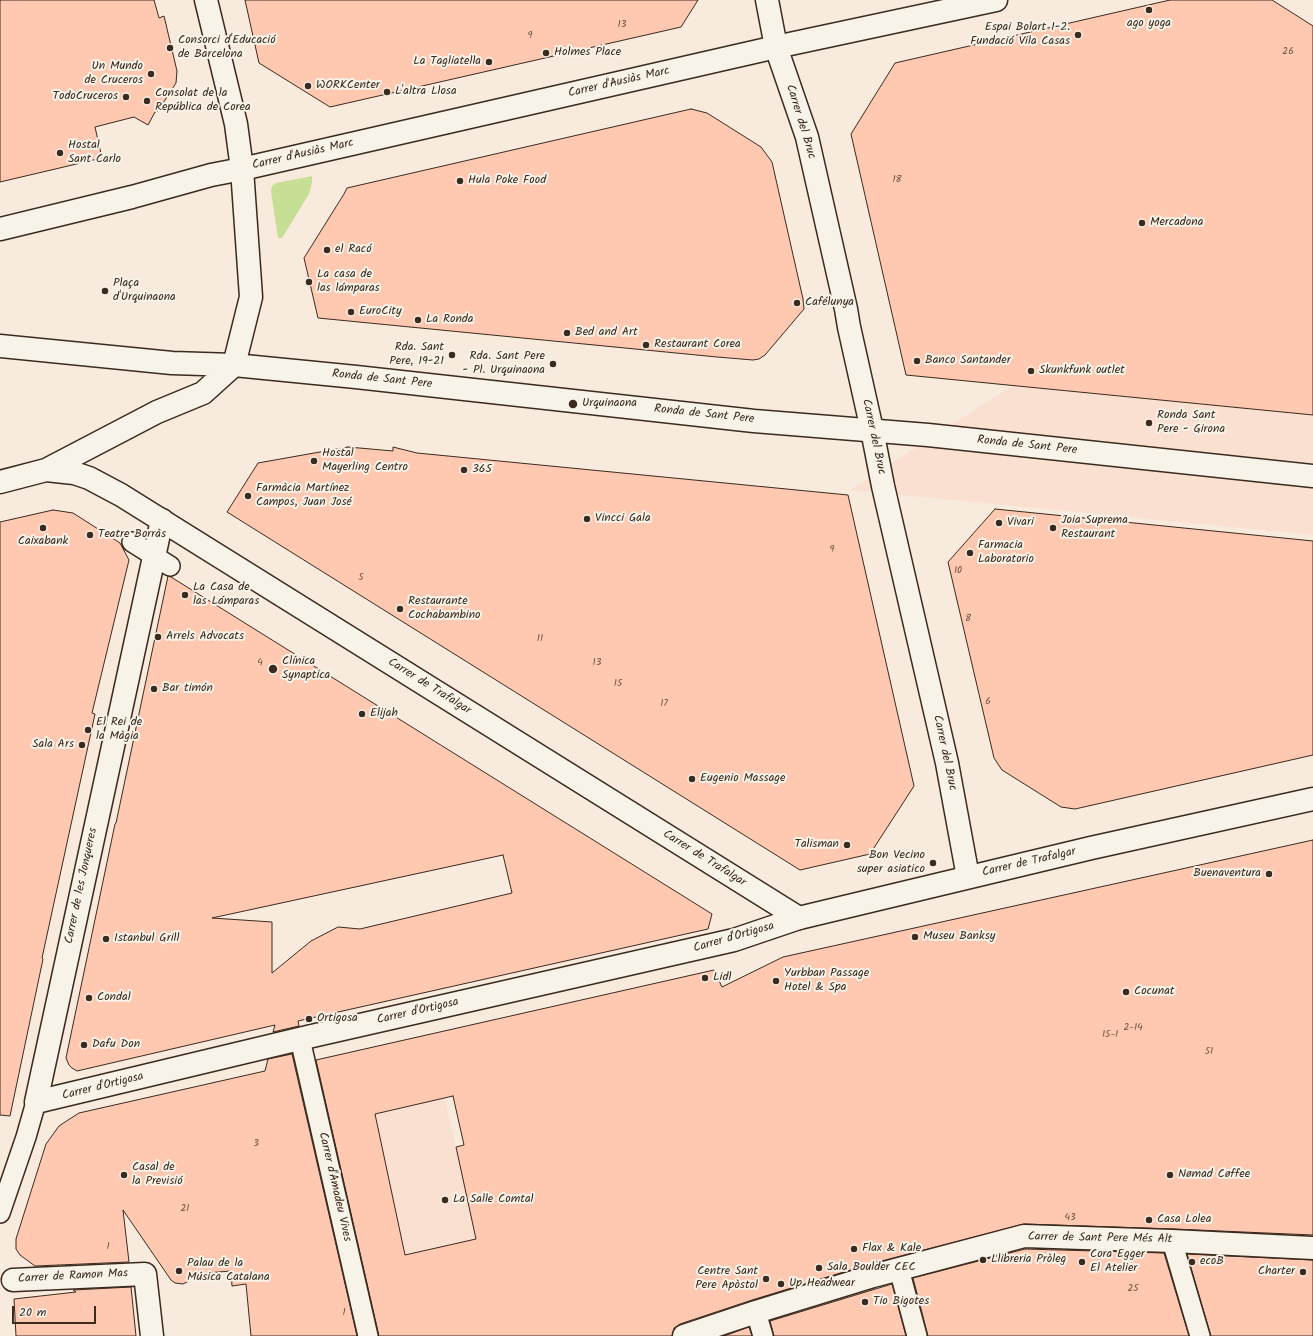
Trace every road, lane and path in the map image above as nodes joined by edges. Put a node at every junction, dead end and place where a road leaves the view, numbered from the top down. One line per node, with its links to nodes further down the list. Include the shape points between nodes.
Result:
1 (206, 0): 5 (street, via 236,124)
2 (767, 0): 4 (street, Carrer del Bruc)
3 (996, 0): 4 (street, Carrer d'Ausiàs Marc)
4 (776, 47): 5 (street, Carrer d'Ausiàs Marc); 9 (street, Carrer del Bruc, via 807,137)
5 (242, 169): 6 (street); 8 (street, via 251,297)
6 (0, 229)
7 (0, 346): 8 (street, Ronda de Sant Pere, via 172,363)
8 (234, 365): 9 (street, Ronda de Sant Pere, via 754,421); 10 (street, via 203,393 157,412)
9 (872, 430): 11 (street, Ronda de Sant Pere); 17 (street, Carrer del Bruc, via 947,763)
10 (46, 470): 12 (street); 13 (street, via 74,473 89,478 121,494)
11 (1313, 476)
12 (0, 482)
13 (162, 520): 15 (street, Carrer de les Jonqueres); 18 (street, Carrer de Trafalgar)
14 (132, 542): 15 (street)
15 (162, 560): 20 (street, Carrer de les Jonqueres)
16 (1313, 799): 17 (street, Carrer de Trafalgar)
17 (968, 877): 18 (street, Carrer de Trafalgar)
18 (799, 918): 19 (street, Carrer d'Ortigosa, via 734,940)
19 (300, 1039): 20 (street, Carrer d'Ortigosa); 28 (street, Carrer d'Amadeu Vives)
20 (36, 1102): 21 (street, Carrer de les Jonqueres)
21 (0, 1213)
22 (1172, 1241): 23 (street, Carrer de Sant Pere Més Alt); 24 (street, Carrer de Sant Pere Més Alt, via 1024,1236); 32 (street)
23 (1313, 1248)
24 (899, 1269): 26 (street, Carrer de Sant Pere Més Alt); 31 (street)
25 (6, 1280): 27 (street, Carrer de Ramon Mas, via 145,1274)
26 (756, 1312): 29 (street, Carrer de Sant Pere Més Alt); 30 (street)
27 (152, 1336)
28 (368, 1336)
29 (684, 1336)
30 (763, 1336)
31 (917, 1336)
32 (1200, 1336)

